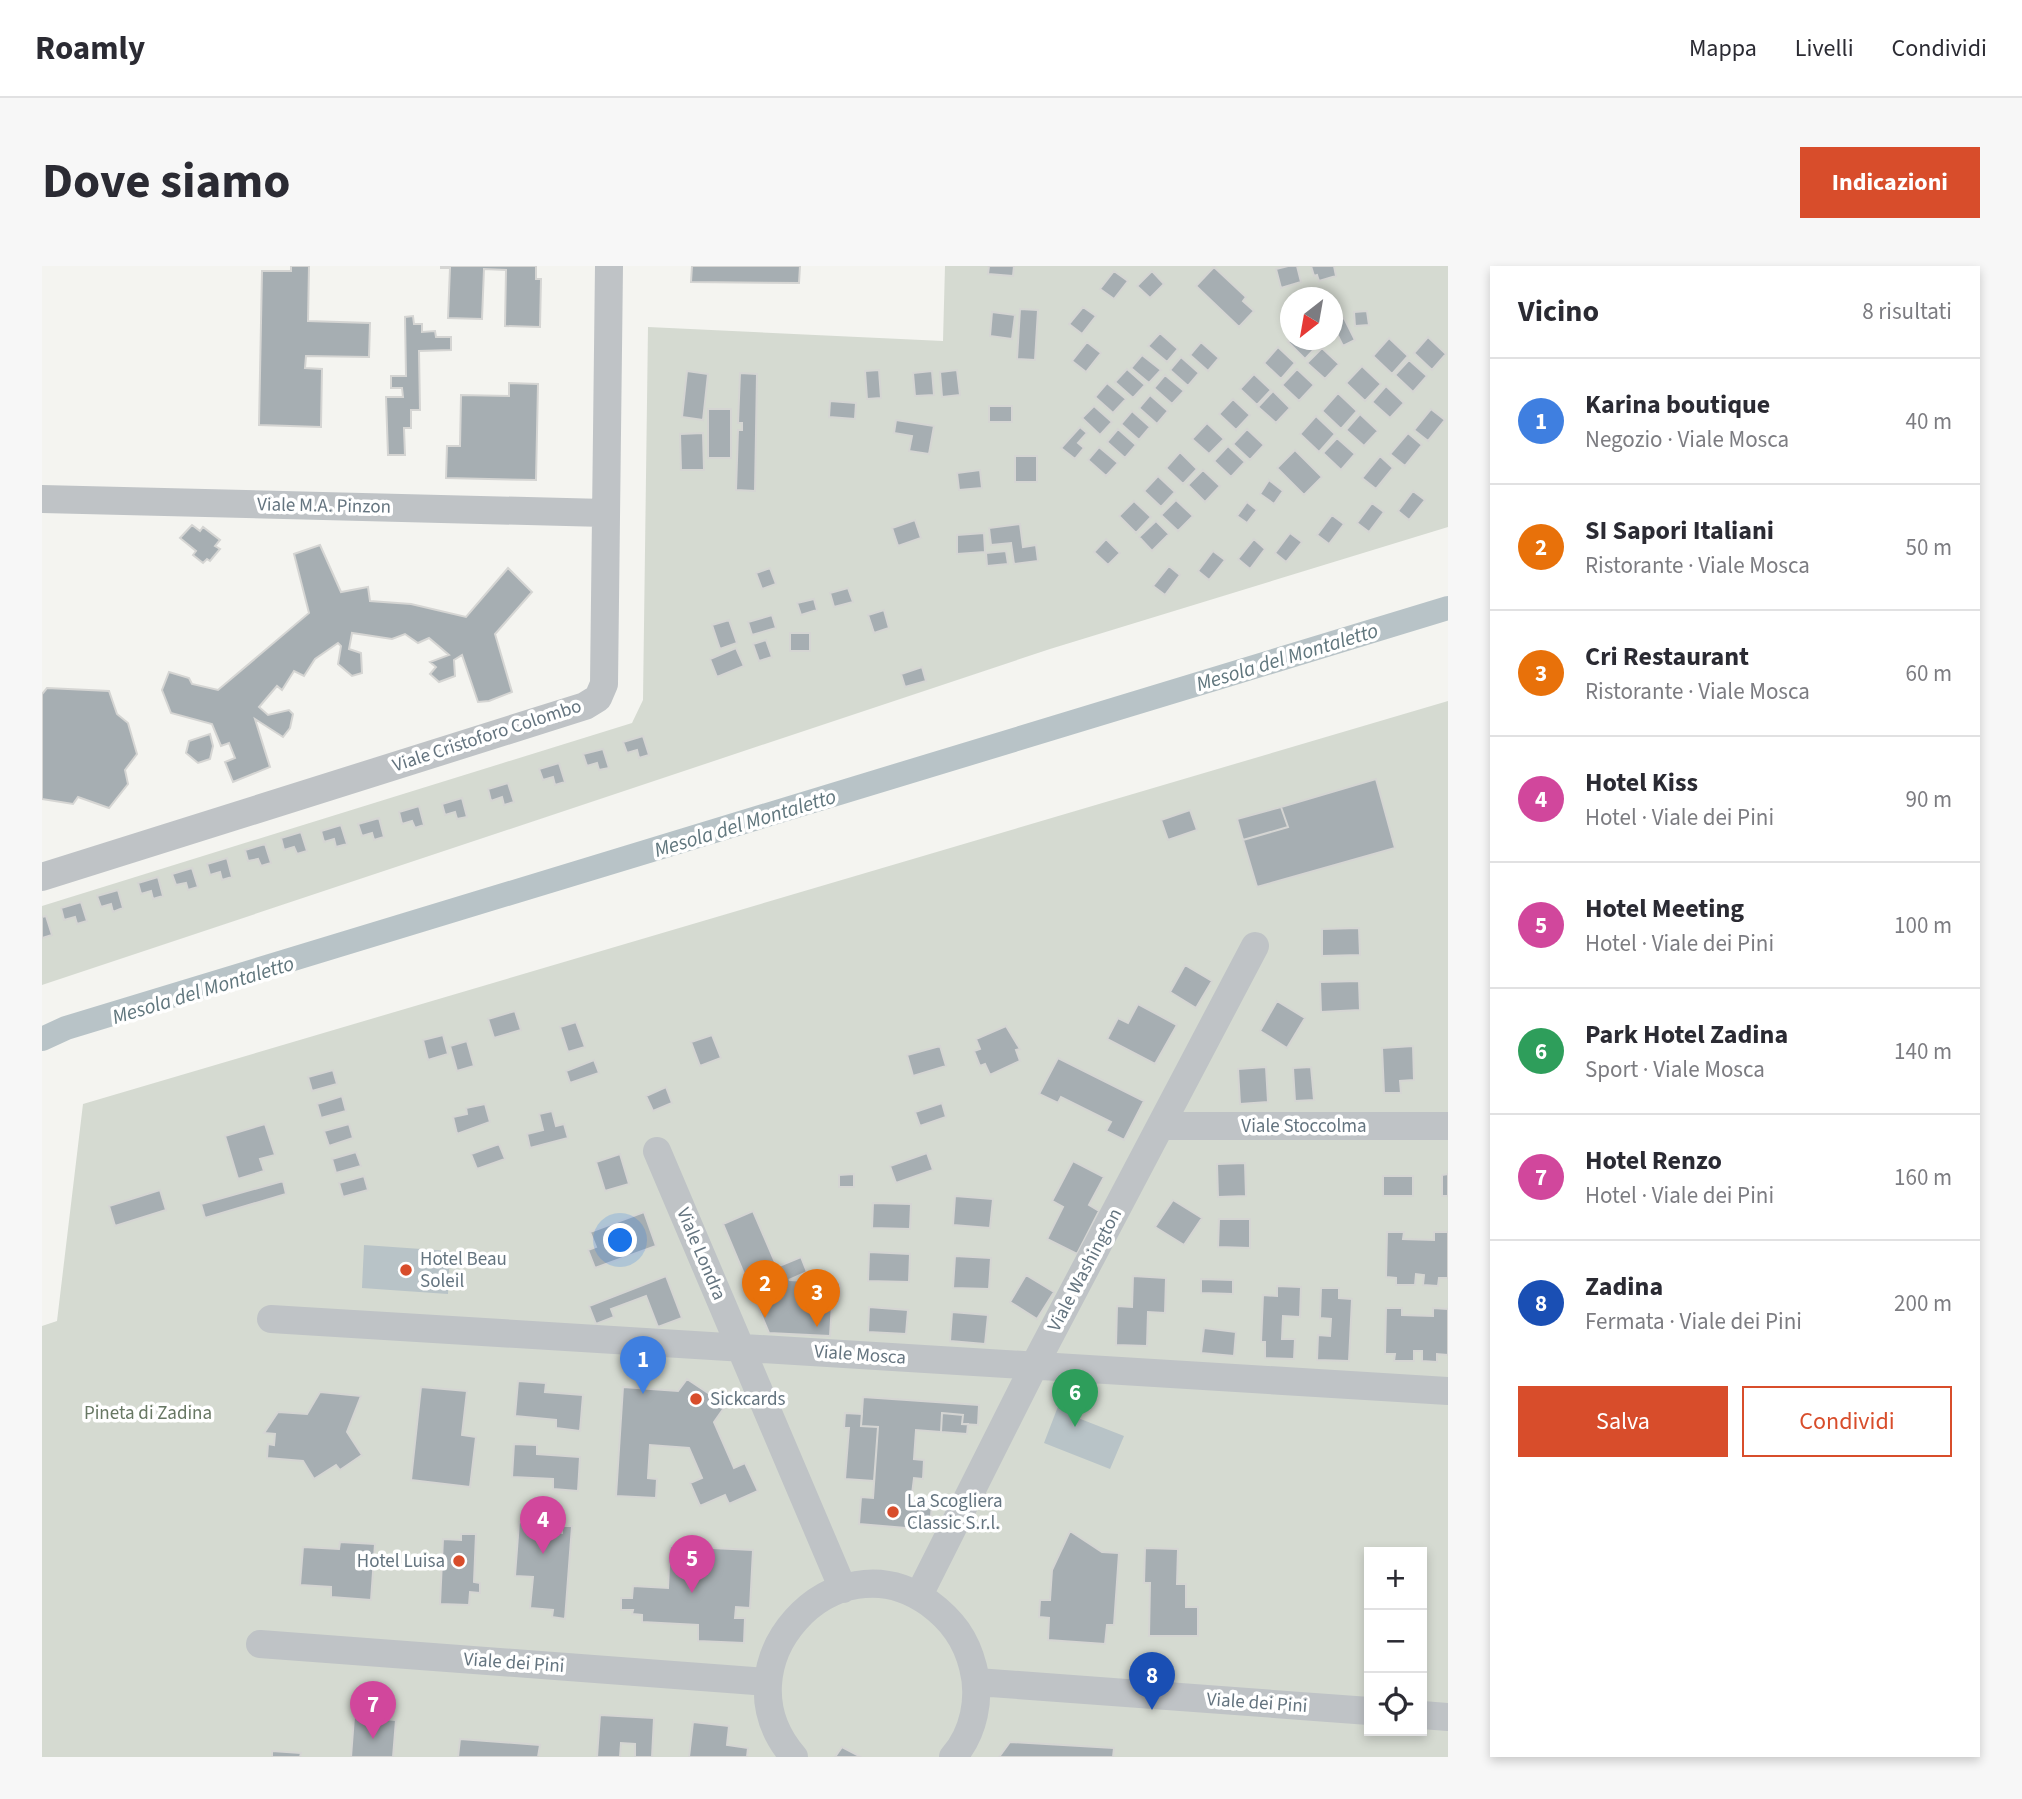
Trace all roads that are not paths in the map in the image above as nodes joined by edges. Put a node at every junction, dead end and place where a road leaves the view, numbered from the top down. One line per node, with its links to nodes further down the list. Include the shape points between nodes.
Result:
1 (609, 266): 3 (street, Viale Cristoforo Colombo)
2 (42, 499): 3 (street, Viale M.A. Pinzon)
3 (605, 513): 4 (street, Viale Cristoforo Colombo, via 604,684 598,698 585,706)
4 (42, 877)
5 (1255, 946): 6 (street, Viale Washington)
6 (1161, 1126): 7 (street, Viale Stoccolma); 11 (street, Viale Washington)
7 (1448, 1126)
8 (657, 1151): 10 (street, Viale Londra)
9 (271, 1319): 10 (street, Viale Mosca)
10 (742, 1348): 11 (street, Viale Mosca); 13 (street, Viale Londra)
11 (1034, 1366): 12 (street, Viale Mosca); 14 (street, Viale Washington)
12 (1448, 1391)
13 (843, 1589): 14 (street, via 869,1585); 16 (street, via 814,1602 790,1623 775,1651)
14 (919, 1595): 17 (street, via 948,1617 968,1647)
15 (260, 1644): 16 (street, Viale dei Pini)
16 (768, 1682): 21 (street, via 770,1714)
17 (977, 1682): 18 (street, Viale dei Pini); 22 (street, via 969,1732)
18 (1364, 1711)
19 (1427, 1715): 20 (street)
20 (1448, 1717)
21 (794, 1757)
22 (953, 1757)

